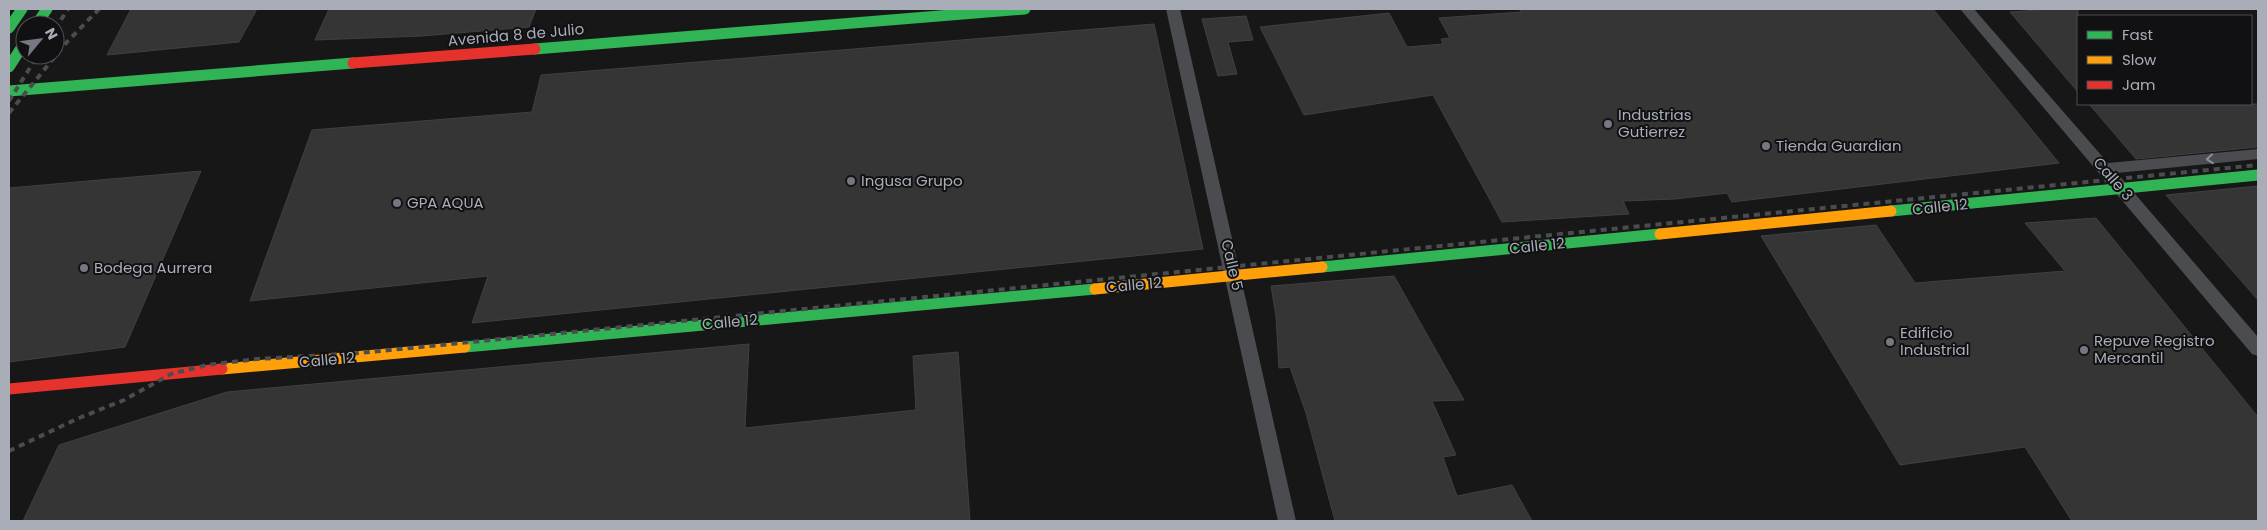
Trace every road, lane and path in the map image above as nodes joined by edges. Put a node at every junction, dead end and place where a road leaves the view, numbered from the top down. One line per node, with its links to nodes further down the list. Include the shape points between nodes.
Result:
1 (22, 9): 5 (street)
2 (1025, 9): 6 (street, Avenida 8 de Julio)
3 (1173, 9): 11 (street, Calle 5)
4 (1967, 9): 8 (street, Calle 3)
5 (9, 28)
6 (9, 91)
7 (2258, 154): 8 (street, one-way to 8)
8 (2105, 169): 10 (street, Calle 3)
9 (2258, 175): 10 (street, Calle 12)
10 (2121, 189): 11 (street, Calle 12); 12 (street, Calle 3)
11 (1234, 276): 13 (street, Calle 12); 14 (street, Calle 5)
12 (2258, 349)
13 (9, 389)
14 (1286, 521)

